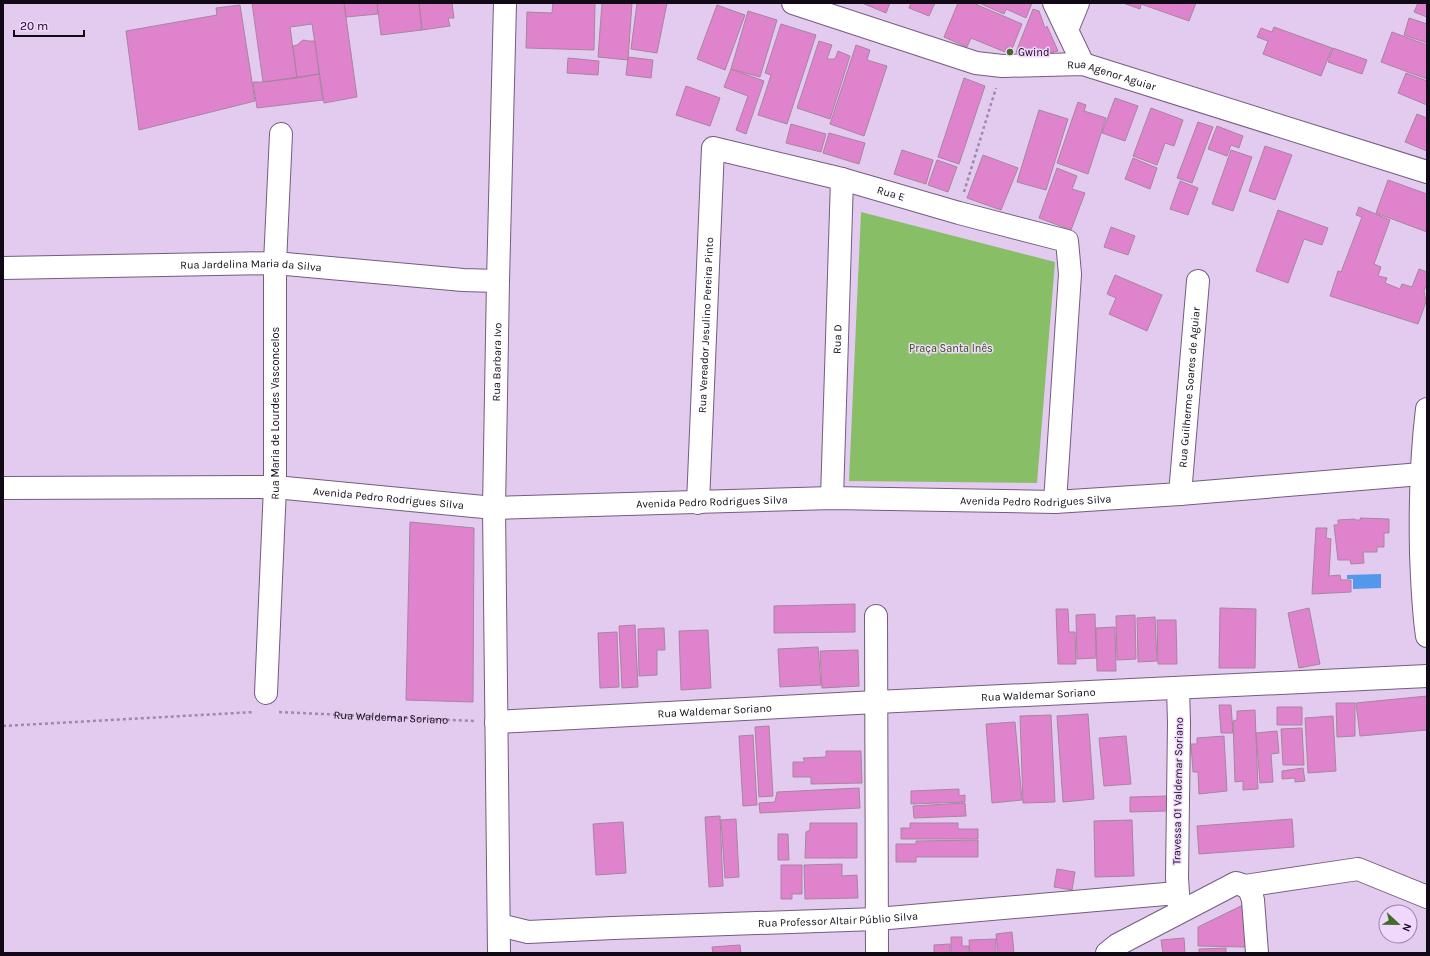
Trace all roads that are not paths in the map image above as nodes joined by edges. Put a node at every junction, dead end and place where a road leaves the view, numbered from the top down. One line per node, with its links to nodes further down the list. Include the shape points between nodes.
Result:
1 (506, 3): 13 (street, Rua Barbara Ivo)
2 (794, 3): 6 (street, Rua Agenor Aguiar, via 976,63 1002,66)
3 (1054, 3): 5 (street)
4 (1078, 3): 5 (street)
5 (1067, 30): 6 (street)
6 (1083, 64): 9 (street, Rua Agenor Aguiar)
7 (281, 134): 11 (street, Rua Maria de Lourdes Vasconcelos)
8 (713, 148): 10 (street, Rua E); 22 (street, Rua Vereador Jesulino Pereira Pinto)
9 (1427, 172)
10 (842, 179): 20 (street, Rua D); 21 (street, Rua E, via 1067,241 1070,274)
11 (275, 263): 12 (street, Rua Jardelina Maria da Silva); 13 (street, Rua Jardelina Maria da Silva); 17 (street, Rua Maria de Lourdes Vasconcelos)
12 (3, 268)
13 (498, 281): 23 (street, Rua Barbara Ivo)
14 (1198, 281): 19 (street, Rua Guilherme Soares de Aguiar)
15 (1427, 409): 16 (street)
16 (1421, 474): 19 (street, Avenida Pedro Rodrigues Silva); 24 (street)
17 (275, 487): 18 (street, Avenida Pedro Rodrigues Silva); 23 (street, Avenida Pedro Rodrigues Silva); 30 (street, Rua Maria de Lourdes Vasconcelos)
18 (3, 488)
19 (1180, 494): 21 (street, Avenida Pedro Rodrigues Silva)
20 (832, 498): 21 (street, Avenida Pedro Rodrigues Silva); 22 (street, Avenida Pedro Rodrigues Silva)
21 (1056, 502)
22 (698, 503): 23 (street, Avenida Pedro Rodrigues Silva)
23 (494, 508): 31 (street, Rua Barbara Ivo)
24 (1425, 586): 26 (street)
25 (876, 616): 29 (street)
26 (1427, 636)
27 (1427, 676): 28 (street, Rua Waldemar Soriano)
28 (1178, 688): 29 (street, Rua Waldemar Soriano); 34 (street, Travessa 01 Valdemar Soriano)
29 (876, 702): 31 (street, Rua Waldemar Soriano); 35 (street)
30 (264, 703)
31 (496, 722): 36 (street, Rua Barbara Ivo)
32 (1245, 886): 33 (street, via 1358,869); 34 (street, via 1236,883); 40 (street, via 1253,900)
33 (1427, 897)
34 (1178, 903): 35 (street, Rua Professor Altair Públio Silva); 39 (street)
35 (878, 919): 36 (street, Rua Professor Altair Públio Silva, via 528,932); 38 (street)
36 (499, 924): 37 (street, Rua Barbara Ivo)
37 (499, 953)
38 (877, 953)
39 (1107, 953)
40 (1257, 953)

